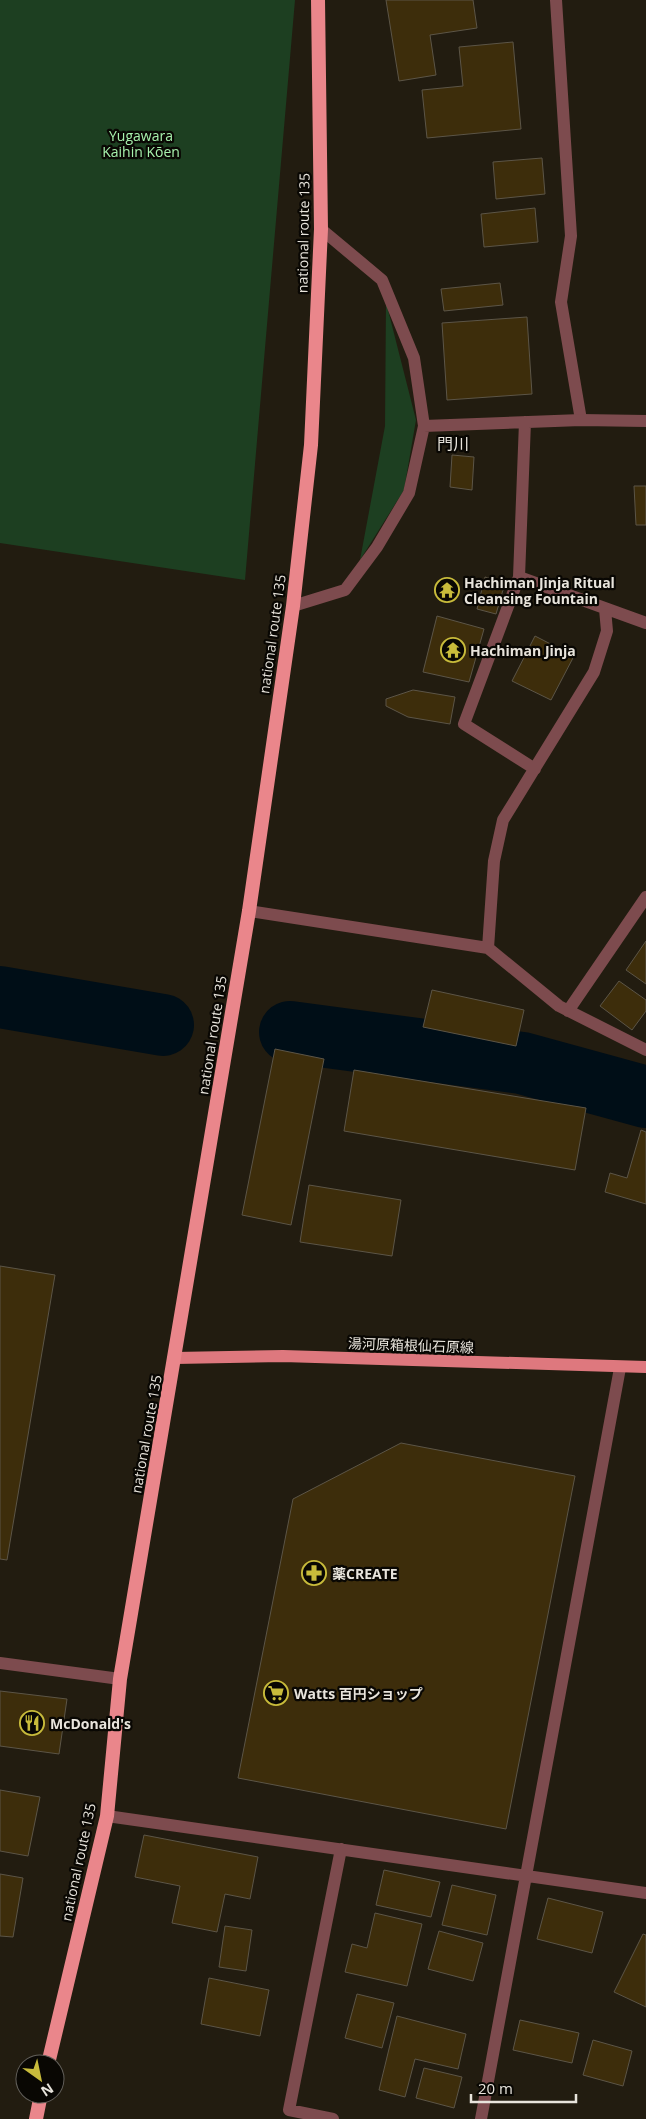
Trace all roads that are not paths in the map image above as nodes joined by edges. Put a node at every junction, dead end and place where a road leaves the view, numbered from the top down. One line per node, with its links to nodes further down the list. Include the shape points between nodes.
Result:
1 (318, 0): 3 (highway, national route 135)
2 (556, 0): 4 (street, via 572,236 562,302)
3 (321, 229): 7 (street, via 382,280 414,358); 9 (highway, national route 135, via 311,445)
4 (581, 420): 5 (street); 6 (street)
5 (646, 421)
6 (525, 422): 7 (street); 8 (street)
7 (424, 426): 9 (street, via 409,493 377,547 345,590)
8 (520, 577): 10 (street); 12 (street, via 464,724)
9 (293, 606): 14 (highway, national route 135)
10 (605, 609): 11 (street); 12 (street, via 606,632 594,672)
11 (646, 623)
12 (535, 769): 15 (street, via 503,820 494,861)
13 (646, 897): 16 (street)
14 (249, 911): 15 (street); 18 (highway, national route 135)
15 (488, 948): 16 (street)
16 (568, 1011): 17 (street)
17 (646, 1050)
18 (175, 1358): 20 (main road, 湯河原箱根仙石原線, via 283,1356); 22 (highway, national route 135)
19 (646, 1367): 20 (main road, 湯河原箱根仙石原線)
20 (620, 1368): 25 (street)
21 (0, 1662): 22 (street)
22 (120, 1679): 23 (highway, national route 135)
23 (107, 1816): 24 (street); 27 (highway, national route 135)
24 (341, 1849): 25 (street); 30 (street, via 288,2110)
25 (525, 1876): 26 (street); 31 (street)
26 (646, 1893)
27 (50, 2054)
28 (40, 2104): 29 (highway)
29 (36, 2119)
30 (333, 2119)
31 (480, 2119)

